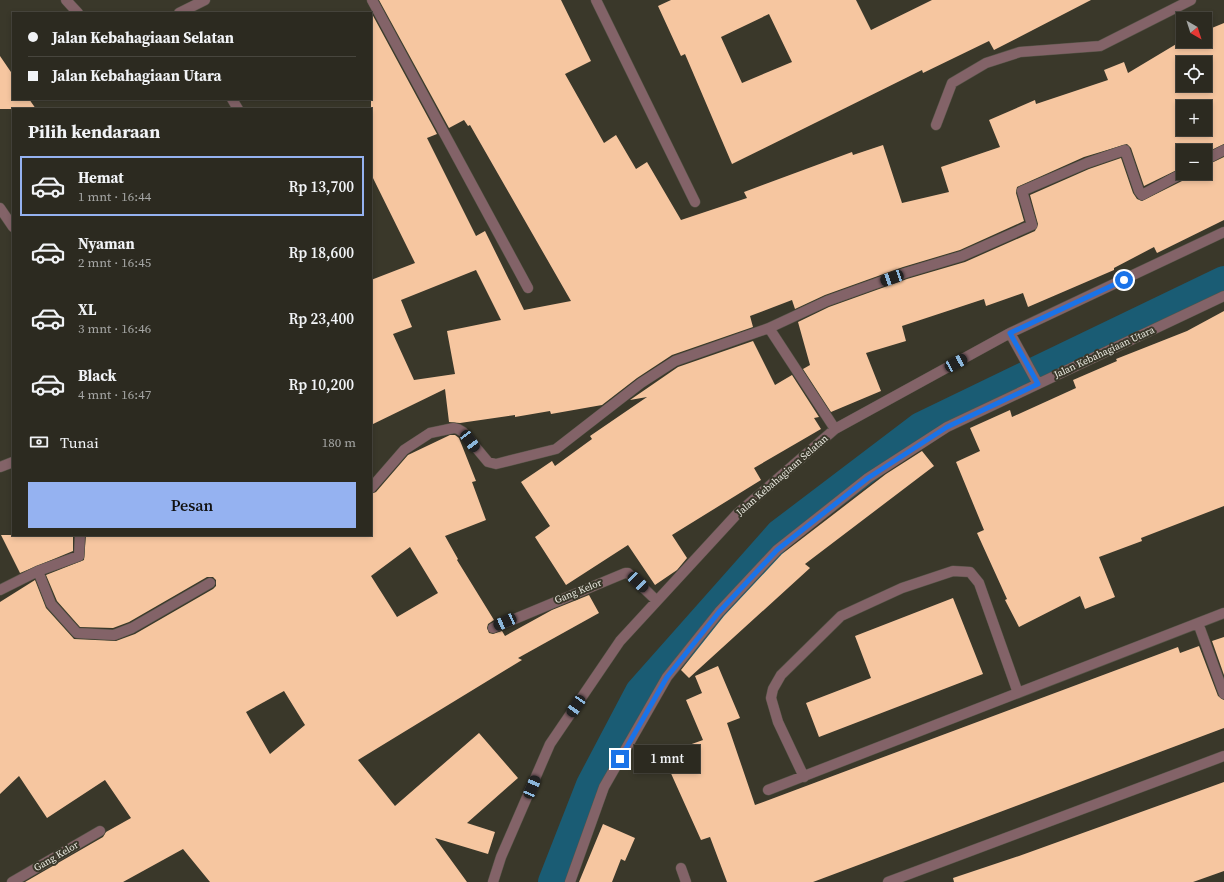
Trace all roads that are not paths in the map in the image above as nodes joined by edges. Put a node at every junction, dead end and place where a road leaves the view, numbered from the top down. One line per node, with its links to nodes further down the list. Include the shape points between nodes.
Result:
1 (66, 0): 6 (street)
2 (205, 0): 7 (street)
3 (372, 0): 16 (street)
4 (596, 0): 12 (street)
5 (1191, 0): 8 (street, via 1100,46 1020,52 986,63 952,83)
6 (77, 12)
7 (184, 12)
8 (936, 125)
9 (1224, 150): 10 (street)
10 (1212, 156)
11 (1176, 177): 18 (street, via 1142,195 1125,150 1087,163 1022,191 1032,225 962,256 827,301)
12 (695, 202)
13 (0, 208): 14 (street)
14 (12, 226)
15 (1224, 232): 19 (street, Jalan Kebahagiaan Selatan)
16 (528, 288)
17 (1224, 296): 20 (street, Jalan Kebahagiaan Utara)
18 (769, 328): 21 (street); 24 (street, via 675,361 641,383 556,450 496,464 488,462 463,432 454,428 430,433 404,450)
19 (1012, 337): 20 (street); 21 (street, Jalan Kebahagiaan Selatan)
20 (1037, 381): 42 (street, Jalan Kebahagiaan Utara, via 947,427 868,478 777,550 719,612 667,677 604,787)
21 (835, 429): 29 (street, Jalan Kebahagiaan Selatan, via 737,514)
22 (12, 462): 23 (street)
23 (0, 467)
24 (372, 487)
25 (80, 536): 26 (street, via 79,556)
26 (38, 571): 27 (street, via 51,604 77,633 114,635 132,628); 28 (street)
27 (210, 583)
28 (0, 590)
29 (657, 601): 32 (street, Gang Kelor, via 625,573); 41 (street, Jalan Kebahagiaan Selatan, via 620,641 550,744)
30 (1224, 613): 31 (street)
31 (1198, 623): 33 (street); 34 (street)
32 (493, 628)
33 (1018, 693): 36 (street); 36 (street, via 979,583 970,572 953,571 902,588 841,616 789,666 773,689 771,698 778,722)
34 (1224, 694)
35 (1224, 756): 44 (street)
36 (804, 777): 37 (street)
37 (768, 790)
38 (100, 831): 40 (street, Gang Kelor)
39 (681, 868): 43 (street)
40 (12, 882)
41 (493, 882)
42 (570, 882)
43 (686, 882)
44 (888, 882)

